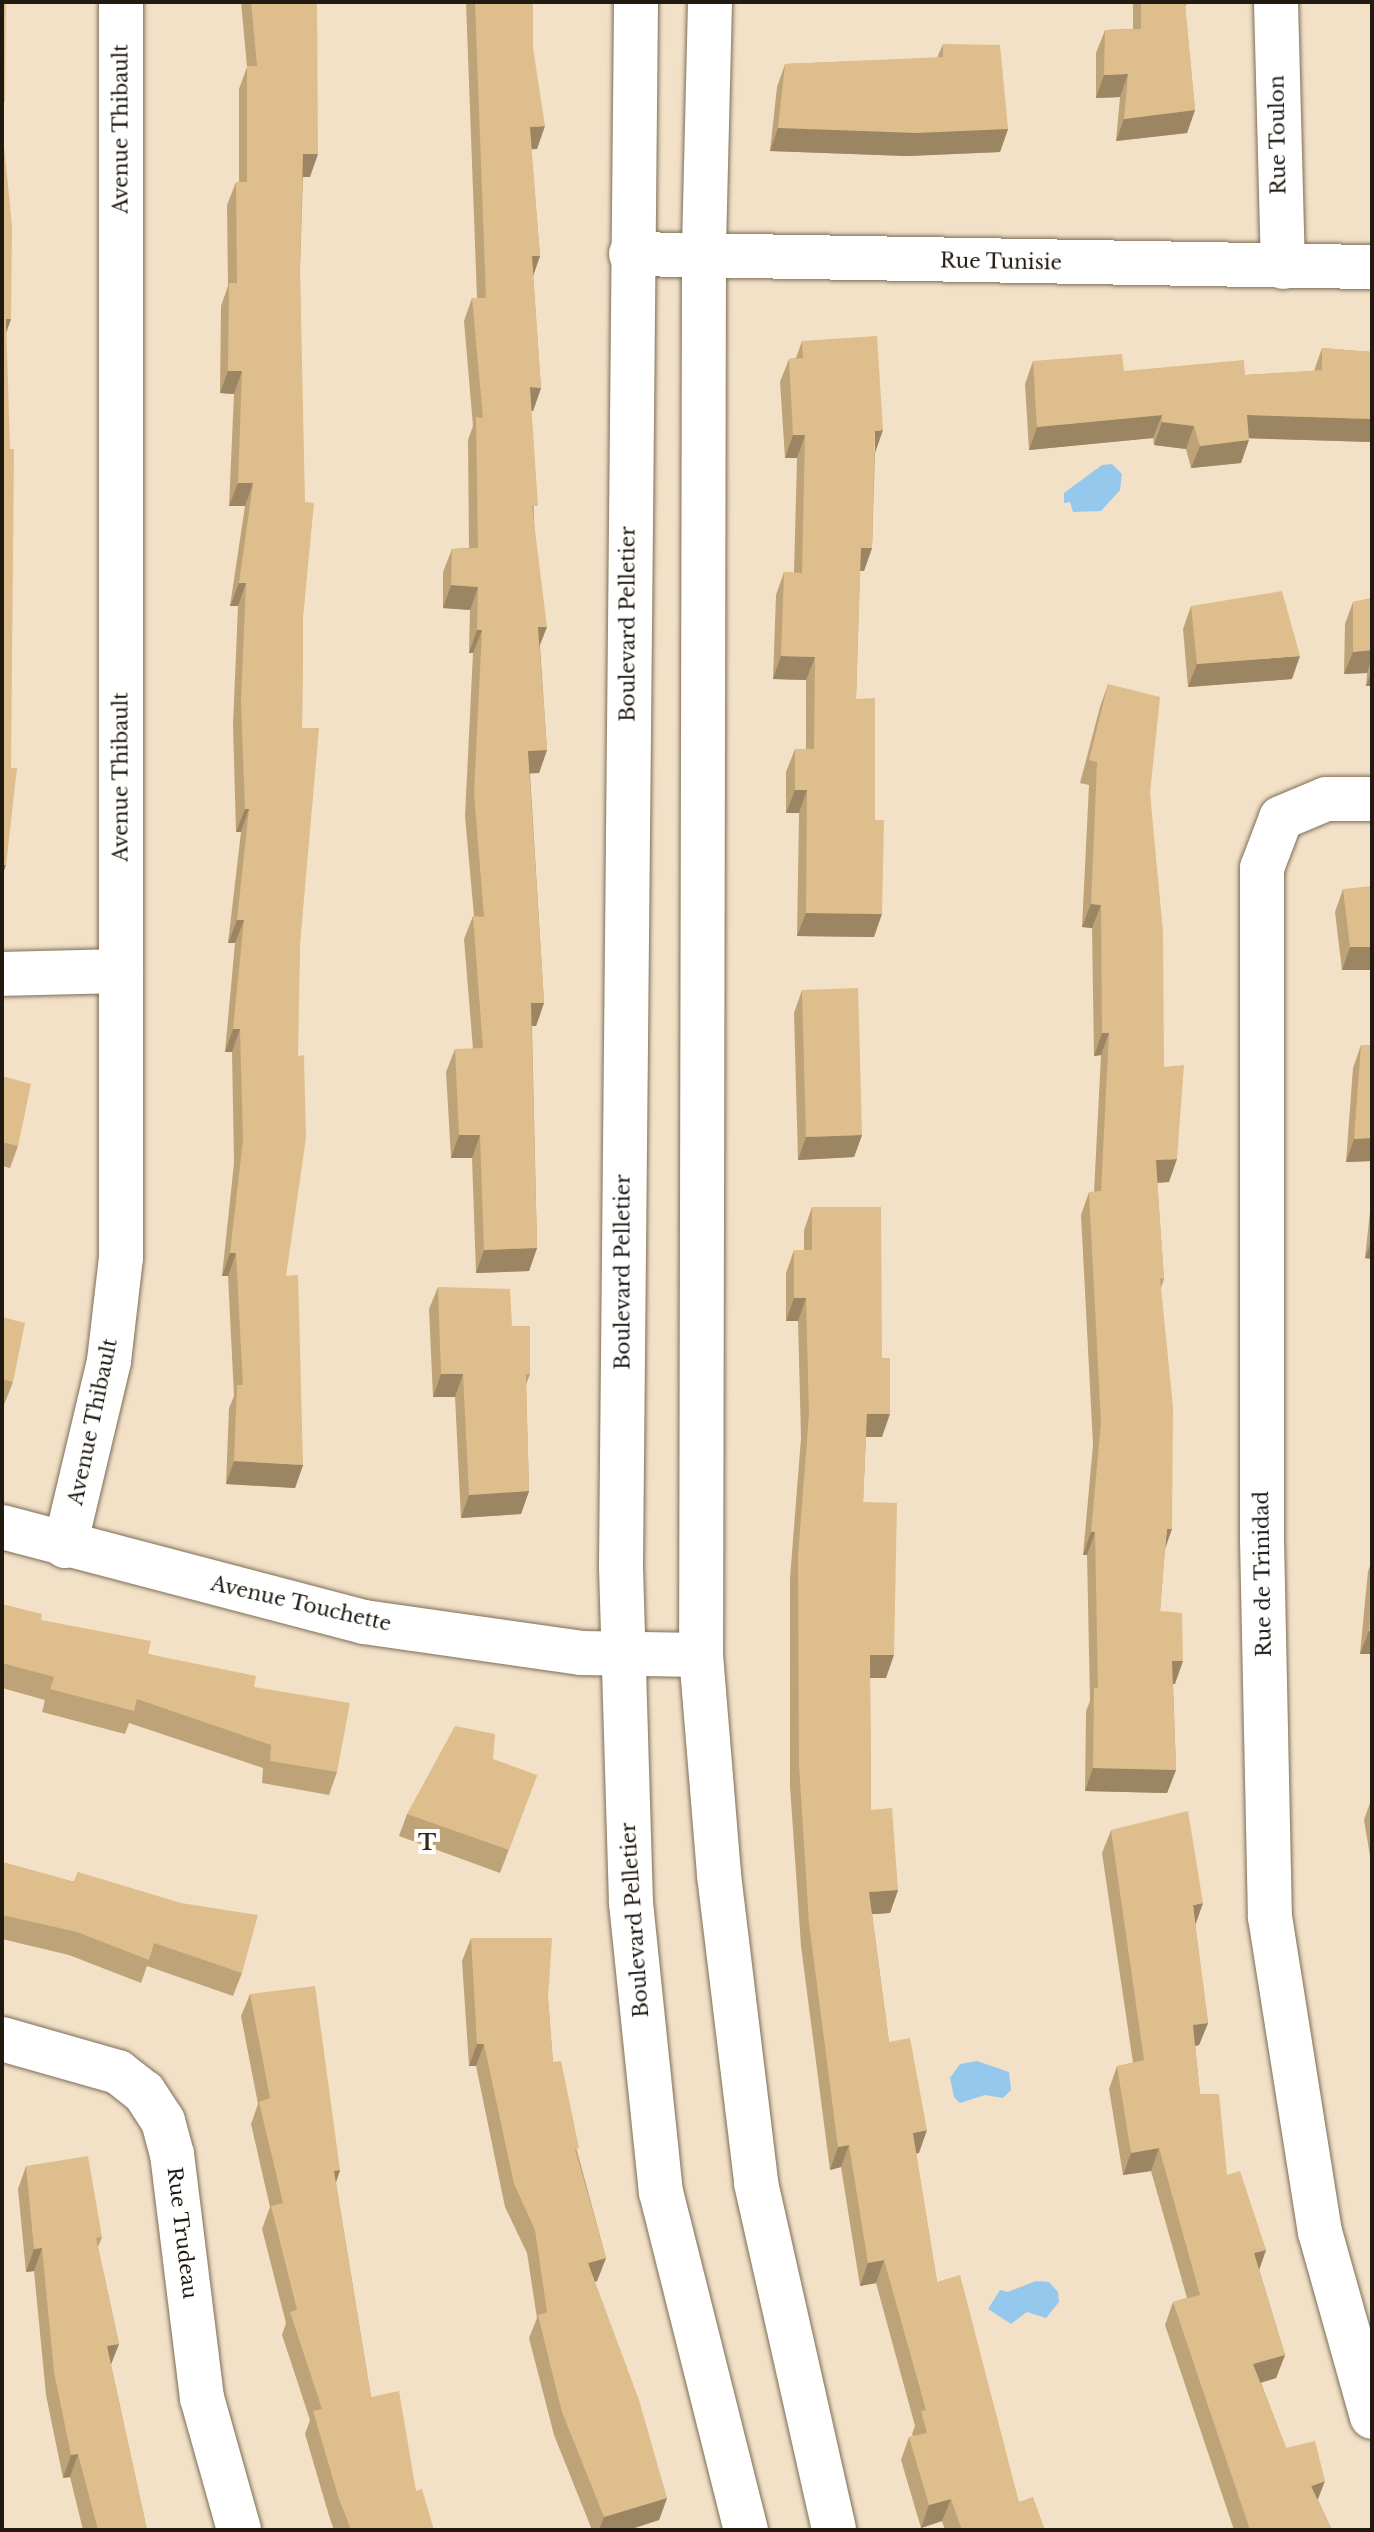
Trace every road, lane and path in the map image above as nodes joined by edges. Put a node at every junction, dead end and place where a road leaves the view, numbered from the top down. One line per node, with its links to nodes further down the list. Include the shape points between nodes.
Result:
1 (121, 2): 10 (street, Avenue Thibault)
2 (636, 2): 5 (street, Boulevard Pelletier)
3 (710, 2): 6 (street)
4 (1276, 2): 7 (street, Rue Toulon)
5 (631, 254): 6 (street, Rue Tunisie); 15 (street, Boulevard Pelletier)
6 (704, 256): 7 (street, Rue Tunisie); 14 (street)
7 (1283, 267): 8 (street, Rue Tunisie)
8 (1372, 267)
9 (1372, 799): 17 (street, Rue de Trinidad, via 1326,799 1281,818 1262,868 1262,1539 1270,1917 1320,2232)
10 (121, 971): 11 (street); 13 (street, Avenue Thibault, via 121,1258 109,1361)
11 (2, 974)
12 (2, 1527): 13 (street, Avenue Touchette)
13 (65, 1546): 15 (street, Avenue Touchette, via 364,1622)
14 (701, 1655): 15 (street, Avenue Touchette); 20 (street, via 719,1875 756,2183)
15 (621, 1656): 19 (street, Boulevard Pelletier, via 631,1903 661,2192)
16 (2, 2039): 18 (street, Rue Trudeau, via 118,2072 144,2092 163,2121 172,2154 202,2398)
17 (1372, 2417)
18 (239, 2530)
19 (746, 2530)
20 (834, 2530)

